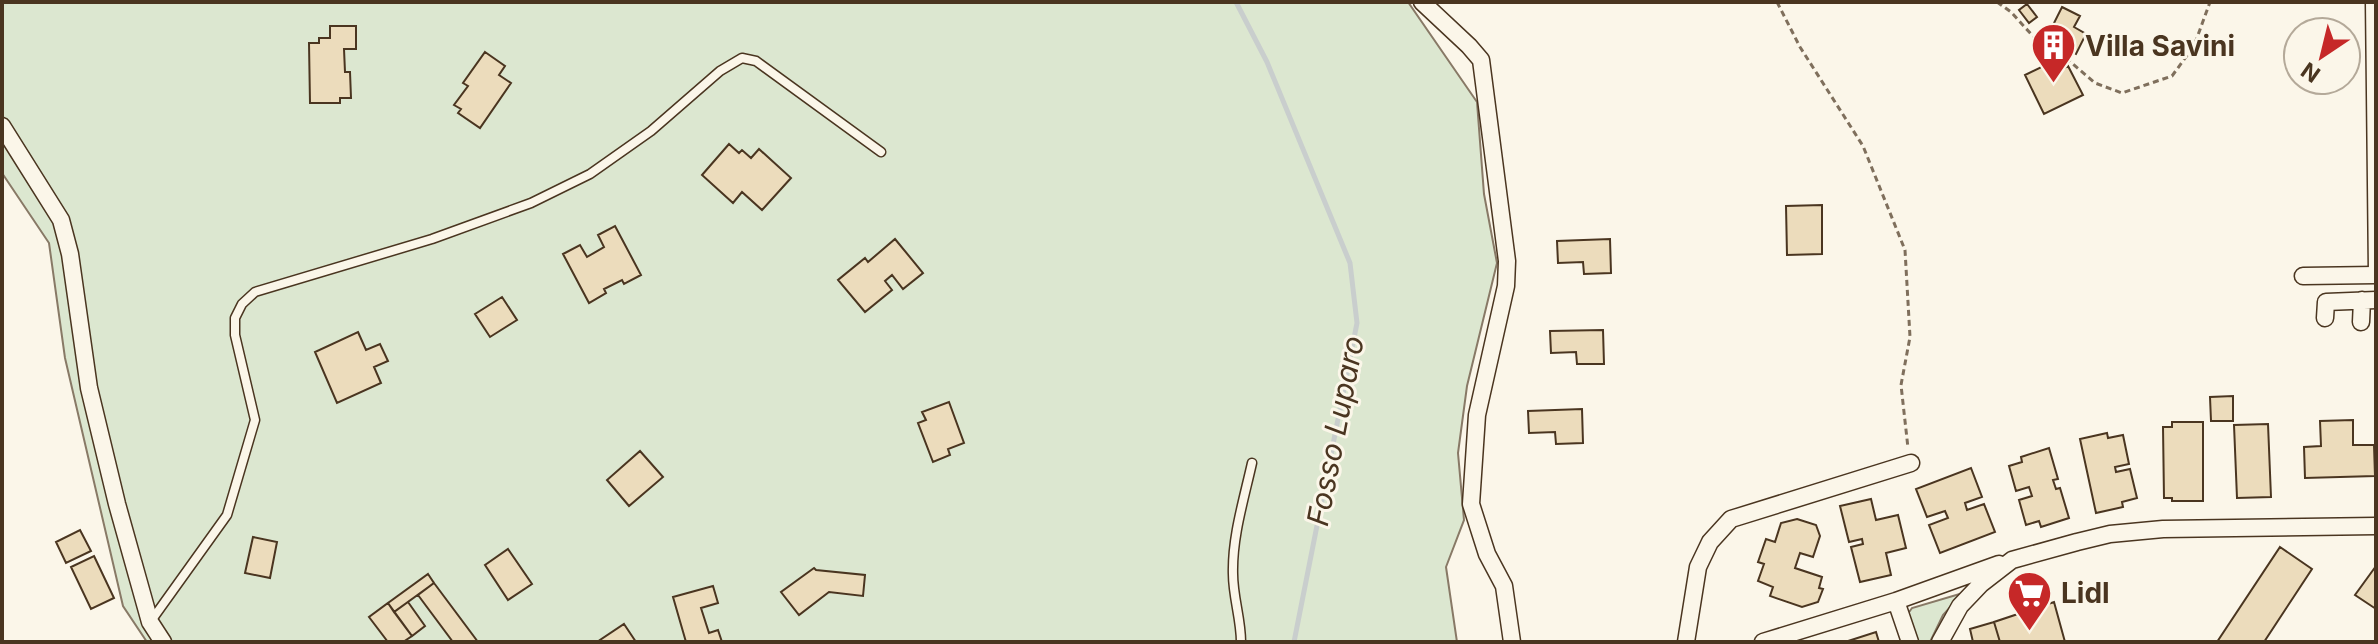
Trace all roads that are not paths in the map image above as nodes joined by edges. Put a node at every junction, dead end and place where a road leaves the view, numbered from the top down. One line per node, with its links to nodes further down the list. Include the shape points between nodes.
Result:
1 (1422, 2): 19 (street, via 1481,60 1507,261 1477,415 1471,504 1504,586)
2 (2370, 2): 3 (lane)
3 (2373, 74): 6 (lane)
4 (2, 126): 16 (street, via 61,220 89,388)
5 (881, 152): 16 (lane, via 756,61 742,58 590,174 531,203 255,292 235,318 255,420 227,515)
6 (2374, 275): 7 (street)
7 (2303, 276)
8 (2369, 300): 9 (street, via 2326,302); 10 (street)
9 (2325, 318)
10 (2361, 322)
11 (1252, 463): 18 (lane, via 1232,571)
12 (1911, 463): 20 (street, via 1731,519 1710,542 1698,567)
13 (2376, 526): 14 (street, via 2130,531)
14 (2012, 560): 15 (street); 23 (street, via 1960,606)
15 (1896, 601): 21 (street); 22 (street)
16 (150, 622): 17 (street)
17 (163, 642)
18 (1241, 642)
19 (1512, 642)
20 (1686, 642)
21 (1763, 642)
22 (1910, 642)
23 (1940, 642)

